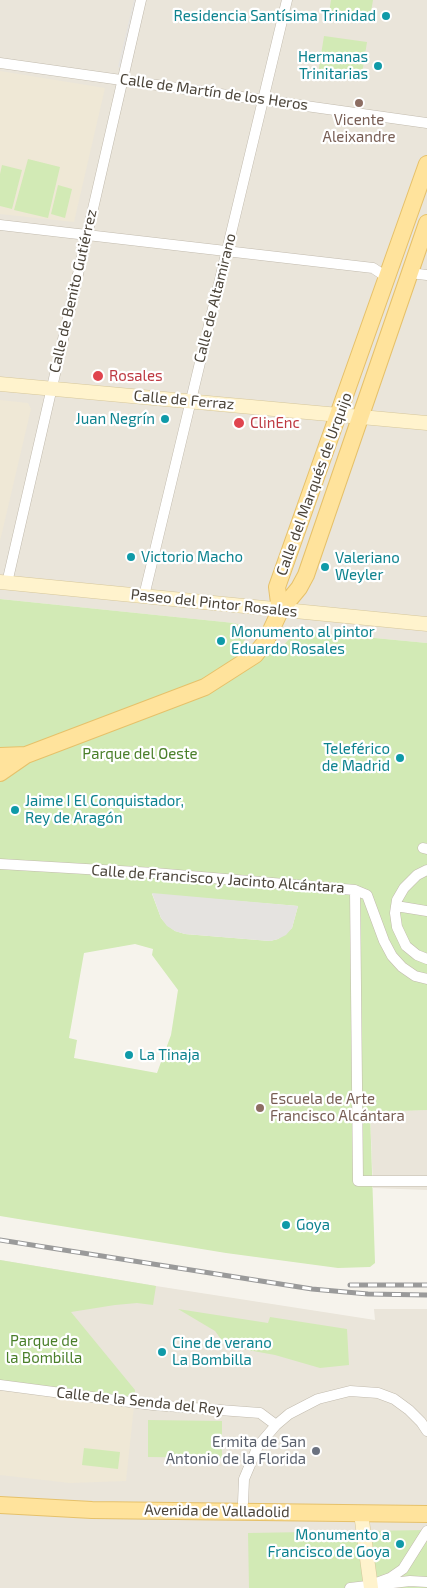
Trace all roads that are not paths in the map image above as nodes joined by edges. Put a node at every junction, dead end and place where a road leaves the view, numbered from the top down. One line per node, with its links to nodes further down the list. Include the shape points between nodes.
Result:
1 (141, 0): 4 (street, Calle de Benito Gutiérrez)
2 (287, 0): 5 (street, Calle de Altamirano)
3 (0, 63): 4 (street, Calle de Martín de los Heros)
4 (122, 79): 5 (street, Calle de Martín de los Heros); 10 (street, Calle de Benito Gutiérrez)
5 (263, 99): 6 (street, Calle de Martín de los Heros); 11 (street, Calle de Altamirano)
6 (427, 123)
7 (427, 164): 14 (main road, Calle del Marqués de Urquijo)
8 (427, 223): 12 (main road, Calle del Marqués de Urquijo)
9 (0, 225): 10 (street)
10 (86, 236): 11 (street); 16 (street, Calle de Benito Gutiérrez)
11 (226, 252): 14 (street, via 373,268); 17 (street, Calle de Altamirano)
12 (410, 273): 13 (street); 19 (main road, Calle del Marqués de Urquijo)
13 (427, 275)
14 (387, 279): 18 (main road, Calle del Marqués de Urquijo)
15 (0, 384): 16 (main road, Calle de Ferraz)
16 (51, 388): 17 (main road, Calle de Ferraz); 21 (street, Calle de Benito Gutiérrez)
17 (190, 401): 18 (main road, Calle de Ferraz); 22 (street, Calle de Altamirano)
18 (339, 415): 19 (main road, Calle de Ferraz); 23 (main road, Calle del Marqués de Urquijo, via 277,587)
19 (360, 417): 20 (main road, Calle de Ferraz); 23 (main road, Calle del Marqués de Urquijo, via 306,575)
20 (427, 424)
21 (3, 583): 22 (main road, Paseo del Pintor Rosales)
22 (144, 596): 23 (main road, Paseo del Pintor Rosales)
23 (280, 611): 24 (main road, Paseo del Pintor Rosales); 25 (main road, via 266,641 255,655 205,687)
24 (427, 624)
25 (26, 754): 26 (main road); 27 (main road)
26 (0, 756)
27 (0, 773)
28 (0, 864): 30 (street, Calle de Francisco y Jacinto Alcántara)
29 (427, 870): 31 (street, via 408,883)
30 (355, 890): 34 (street, via 367,895 392,956 415,976); 35 (street, Calle de Francisco y Jacinto Alcántara, via 358,1181)
31 (396, 906): 32 (street); 33 (street, via 395,921 402,940 411,950)
32 (427, 911)
33 (427, 959)
34 (427, 979)
35 (427, 1181)
36 (0, 1385): 37 (street, Calle de la Senda del Rey, via 152,1405 260,1413)
37 (276, 1425): 38 (street, via 306,1403 331,1394 356,1391 378,1393 394,1400 415,1414); 40 (street, via 258,1446 250,1462 244,1480)
38 (427, 1431)
39 (0, 1505): 40 (main road, Avenida de Valladolid, via 58,1509)
40 (243, 1507): 41 (main road, Avenida de Valladolid)
41 (361, 1513): 42 (main road, Avenida de Valladolid); 47 (main road)
42 (427, 1514)
43 (427, 1531): 44 (street)
44 (404, 1568): 45 (street, via 405,1577); 47 (street)
45 (410, 1582): 46 (street); 47 (street)
46 (427, 1582)
47 (371, 1587): 48 (street)
48 (350, 1588)

